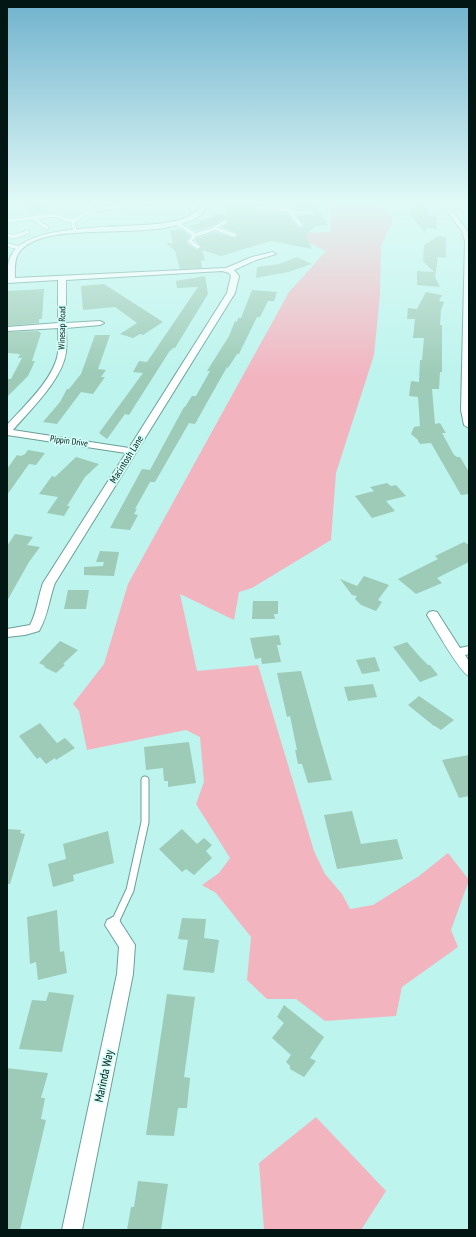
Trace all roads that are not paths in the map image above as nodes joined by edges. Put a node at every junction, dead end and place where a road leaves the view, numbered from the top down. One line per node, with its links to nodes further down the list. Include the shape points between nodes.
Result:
1 (13, 260): 6 (street)
2 (250, 260): 4 (street)
3 (467, 260): 7 (street)
4 (227, 270): 5 (street); 13 (street, Macintosh Lane, via 235,276 231,293)
5 (62, 278): 6 (street); 9 (street, Winesap Road)
6 (9, 281)
7 (468, 303): 11 (street, via 466,410)
8 (100, 324): 9 (street)
9 (62, 325): 10 (street); 12 (street, Winesap Road, via 62,353 56,372)
10 (7, 329)
11 (469, 425)
12 (7, 432): 13 (street, Pippin Drive)
13 (132, 451): 15 (street, Macintosh Lane, via 49,583 38,624 30,630)
14 (433, 615): 17 (street)
15 (7, 633)
16 (469, 650): 17 (street)
17 (456, 652): 18 (street)
18 (469, 671)
19 (145, 780): 20 (lane, via 145,822 130,890)
20 (112, 925): 21 (street, Marinda Way, via 127,945 125,974)
21 (72, 1230)

